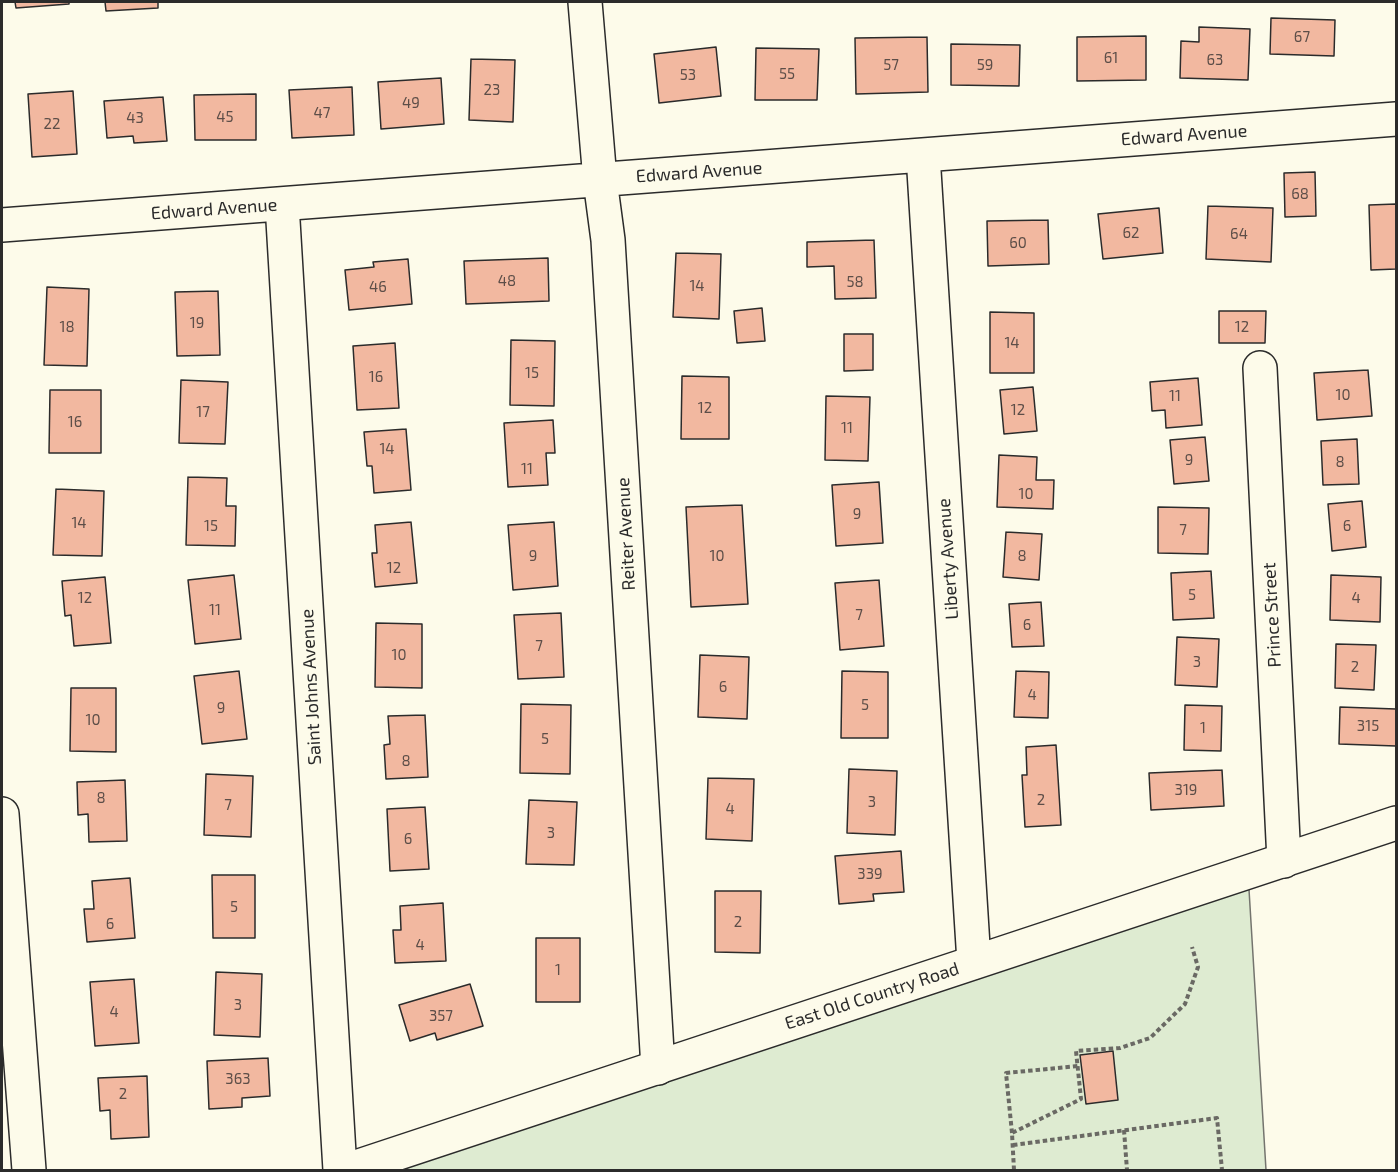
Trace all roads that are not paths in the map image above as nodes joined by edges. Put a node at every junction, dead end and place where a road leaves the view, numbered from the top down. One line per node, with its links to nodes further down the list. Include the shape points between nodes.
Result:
1 (585, 2): 4 (street, Reiter Avenue)
2 (1396, 119): 3 (street, Edward Avenue)
3 (923, 155): 4 (street, Edward Avenue); 12 (street, Liberty Avenue)
4 (600, 180): 5 (street, Edward Avenue); 13 (street, Reiter Avenue, via 608,240)
5 (282, 204): 6 (street, Edward Avenue); 15 (street, Saint Johns Avenue)
6 (2, 225)
7 (1260, 368): 10 (street, Prince Street)
8 (2, 814): 11 (street)
9 (1396, 823): 10 (street, East Old Country Road)
10 (1284, 861): 12 (street, East Old Country Road)
11 (4, 899): 14 (street)
12 (974, 962): 13 (street, East Old Country Road)
13 (658, 1068): 16 (street, East Old Country Road)
14 (28, 1170)
15 (340, 1170)
16 (347, 1170)

